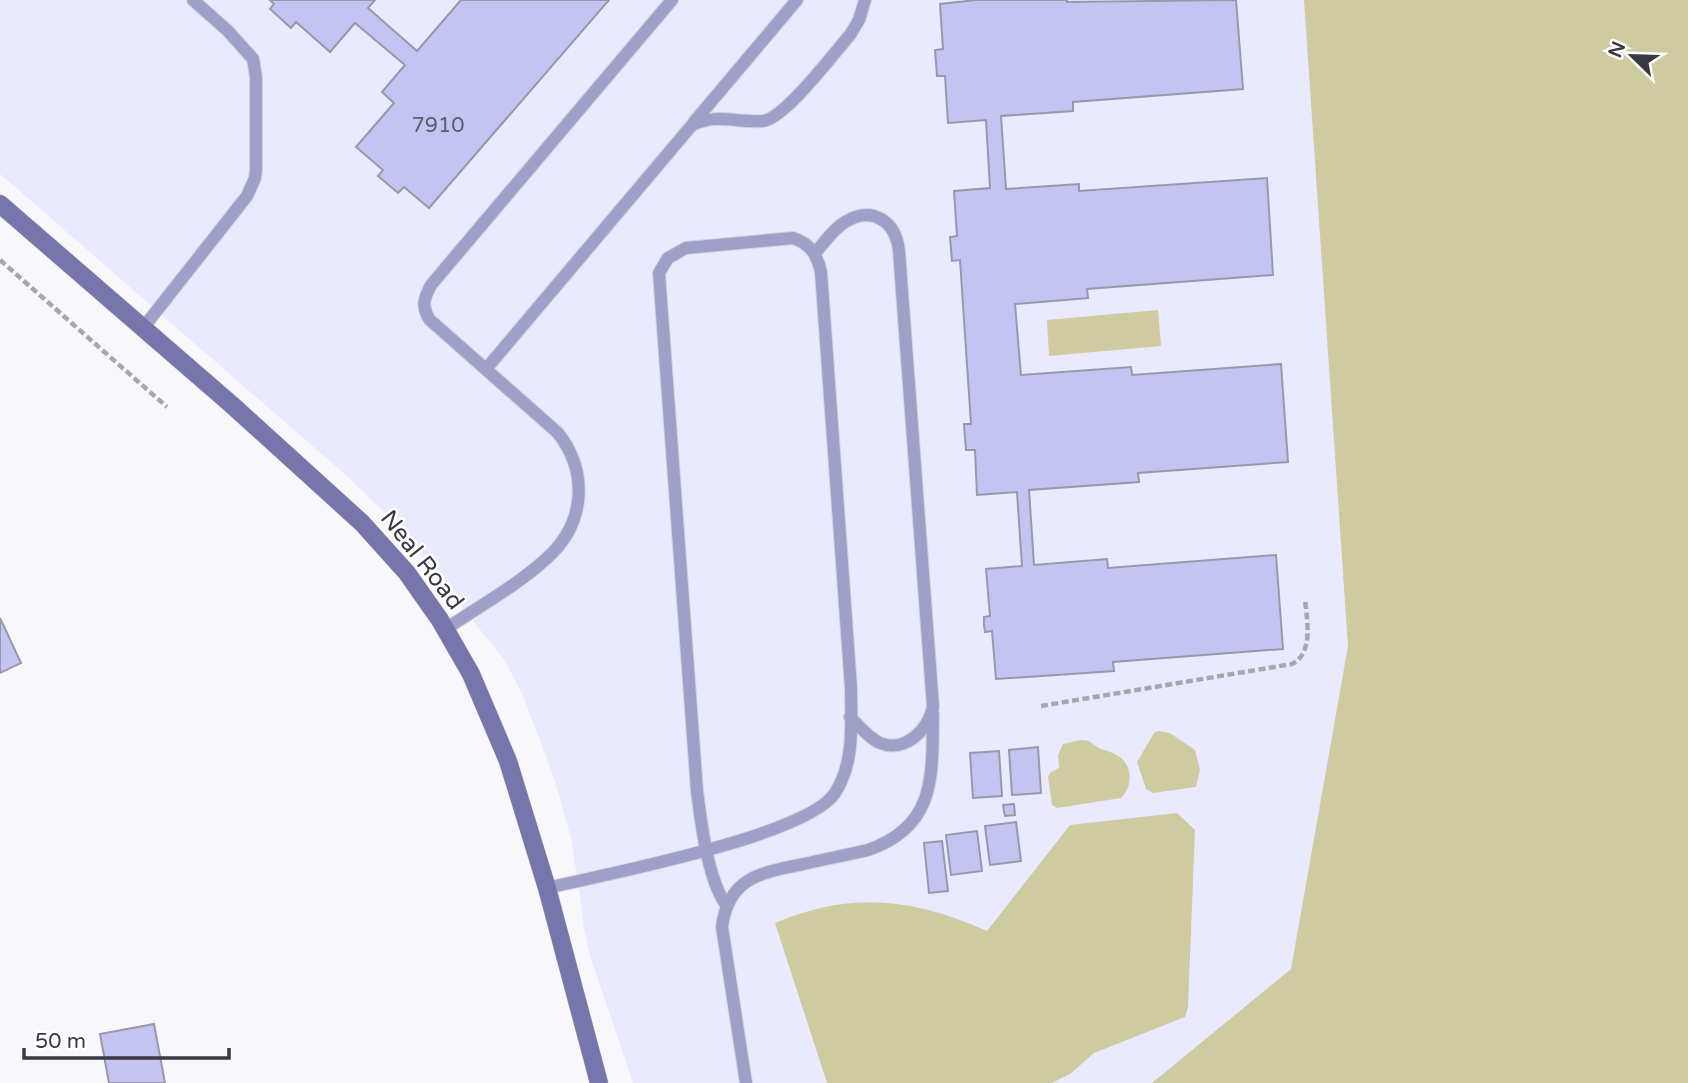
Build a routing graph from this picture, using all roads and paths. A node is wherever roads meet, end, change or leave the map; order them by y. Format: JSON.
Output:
{"nodes":[{"id":1,"x":193,"y":0,"type":"edge"},
{"id":2,"x":672,"y":0,"type":"edge"},
{"id":3,"x":797,"y":0,"type":"edge"},
{"id":4,"x":865,"y":0,"type":"edge"},
{"id":5,"x":682,"y":135,"type":"junction"},
{"id":6,"x":0,"y":204,"type":"edge"},
{"id":7,"x":815,"y":253,"type":"junction"},
{"id":8,"x":0,"y":260,"type":"edge"},
{"id":9,"x":143,"y":328,"type":"junction"},
{"id":10,"x":485,"y":369,"type":"junction"},
{"id":11,"x":167,"y":407,"type":"dead end"},
{"id":12,"x":1305,"y":600,"type":"dead end"},
{"id":13,"x":446,"y":629,"type":"junction"},
{"id":14,"x":1041,"y":706,"type":"dead end"},
{"id":15,"x":933,"y":707,"type":"junction"},
{"id":16,"x":850,"y":718,"type":"junction"},
{"id":17,"x":707,"y":850,"type":"junction"},
{"id":18,"x":547,"y":888,"type":"junction"},
{"id":19,"x":727,"y":906,"type":"junction"},
{"id":20,"x":599,"y":1083,"type":"edge"},
{"id":21,"x":746,"y":1083,"type":"edge"}],
"edges":[{"from":1,"to":9,"type":"lane"},
{"from":2,"to":10,"type":"lane"},
{"from":3,"to":5,"type":"lane"},
{"from":4,"to":5,"type":"lane"},
{"from":5,"to":10,"type":"lane"},
{"from":6,"to":9,"type":"street","name":"Neal Road"},
{"from":7,"to":15,"type":"lane"},
{"from":7,"to":16,"type":"lane"},
{"from":7,"to":17,"type":"lane"},
{"from":8,"to":11,"type":"path"},
{"from":9,"to":13,"type":"street","name":"Neal Road"},
{"from":10,"to":13,"type":"lane"},
{"from":12,"to":14,"type":"path"},
{"from":13,"to":18,"type":"street","name":"Neal Road"},
{"from":15,"to":16,"type":"lane"},
{"from":15,"to":19,"type":"lane"},
{"from":16,"to":17,"type":"lane"},
{"from":17,"to":18,"type":"lane"},
{"from":17,"to":19,"type":"lane"},
{"from":18,"to":20,"type":"street","name":"Neal Road"},
{"from":19,"to":21,"type":"lane"}]}
